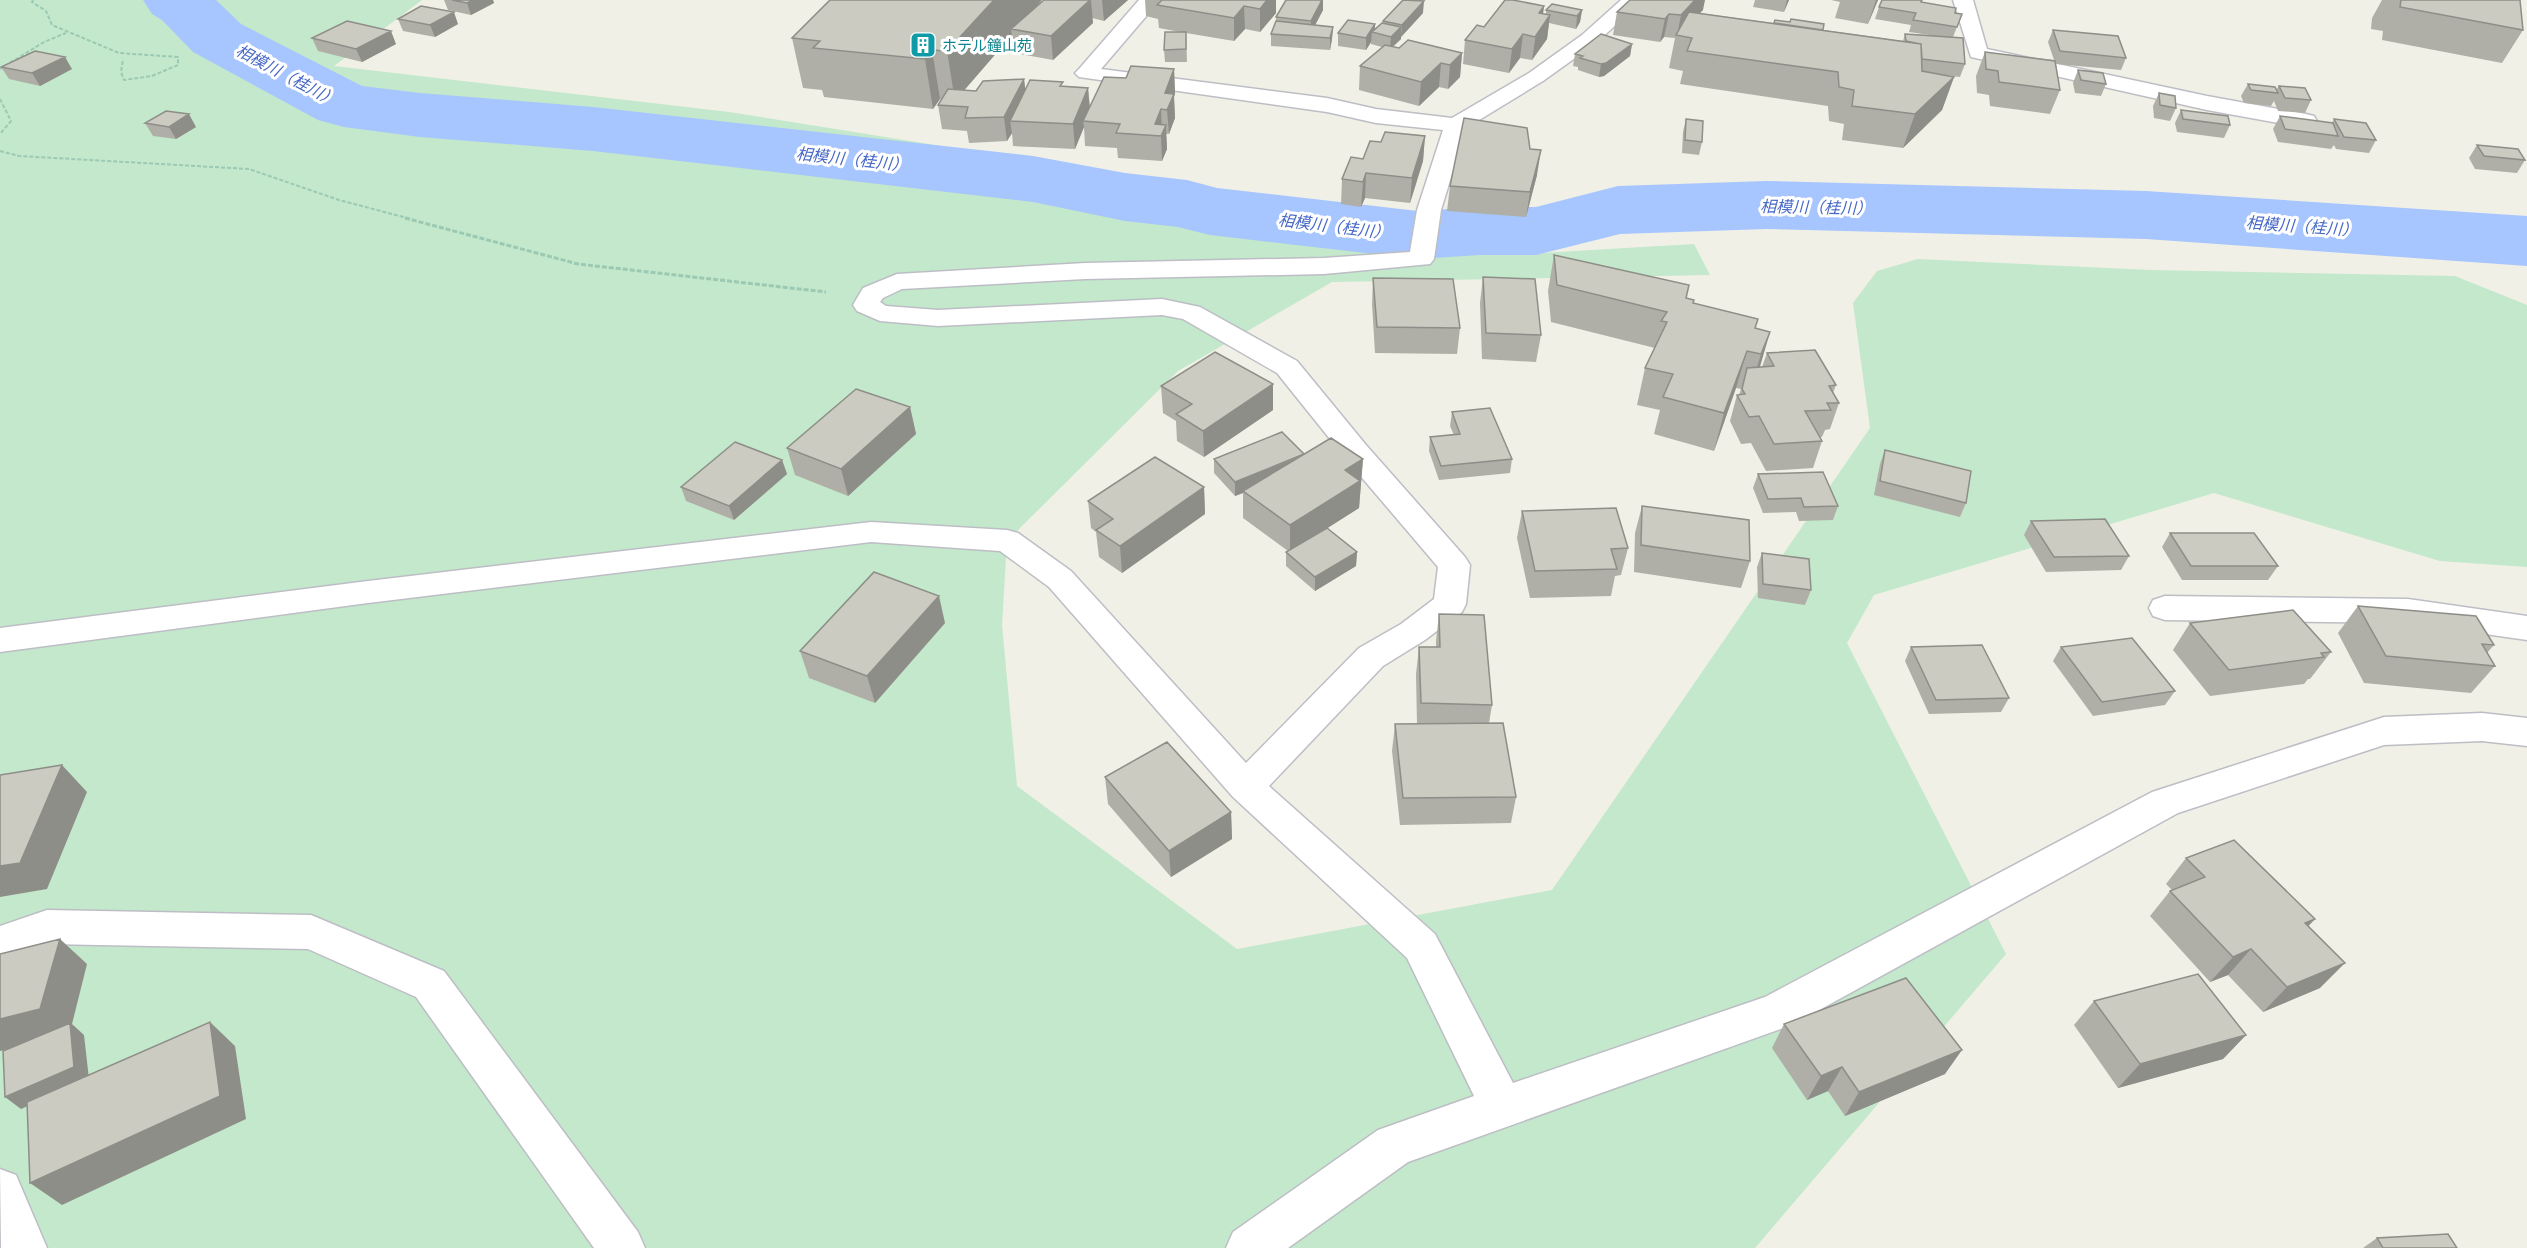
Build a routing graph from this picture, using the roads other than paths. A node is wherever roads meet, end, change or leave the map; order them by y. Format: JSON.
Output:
{"nodes":[{"id":1,"x":1150,"y":0,"type":"edge"},
{"id":2,"x":1633,"y":0,"type":"edge"},
{"id":3,"x":1963,"y":0,"type":"edge"},
{"id":4,"x":2306,"y":121,"type":"edge"},
{"id":5,"x":1456,"y":125,"type":"junction"},
{"id":6,"x":2165,"y":608,"type":"dead end"},
{"id":7,"x":2527,"y":628,"type":"edge"},
{"id":8,"x":0,"y":640,"type":"edge"},
{"id":9,"x":2527,"y":732,"type":"edge"},
{"id":10,"x":1246,"y":786,"type":"junction"},
{"id":11,"x":47,"y":927,"type":"junction"},
{"id":12,"x":0,"y":931,"type":"edge"},
{"id":13,"x":0,"y":943,"type":"edge"},
{"id":14,"x":1502,"y":1107,"type":"junction"},
{"id":15,"x":0,"y":1191,"type":"edge"},
{"id":16,"x":24,"y":1248,"type":"edge"},
{"id":17,"x":622,"y":1248,"type":"edge"},
{"id":18,"x":1249,"y":1248,"type":"edge"}],
"edges":[{"from":1,"to":5,"type":"street"},
{"from":2,"to":5,"type":"street"},
{"from":3,"to":4,"type":"street"},
{"from":5,"to":10,"type":"street"},
{"from":6,"to":7,"type":"street"},
{"from":8,"to":10,"type":"street"},
{"from":9,"to":14,"type":"street"},
{"from":10,"to":14,"type":"street"},
{"from":11,"to":12,"type":"street"},
{"from":11,"to":13,"type":"street"},
{"from":11,"to":17,"type":"street"},
{"from":14,"to":18,"type":"street"},
{"from":15,"to":16,"type":"street"}]}
